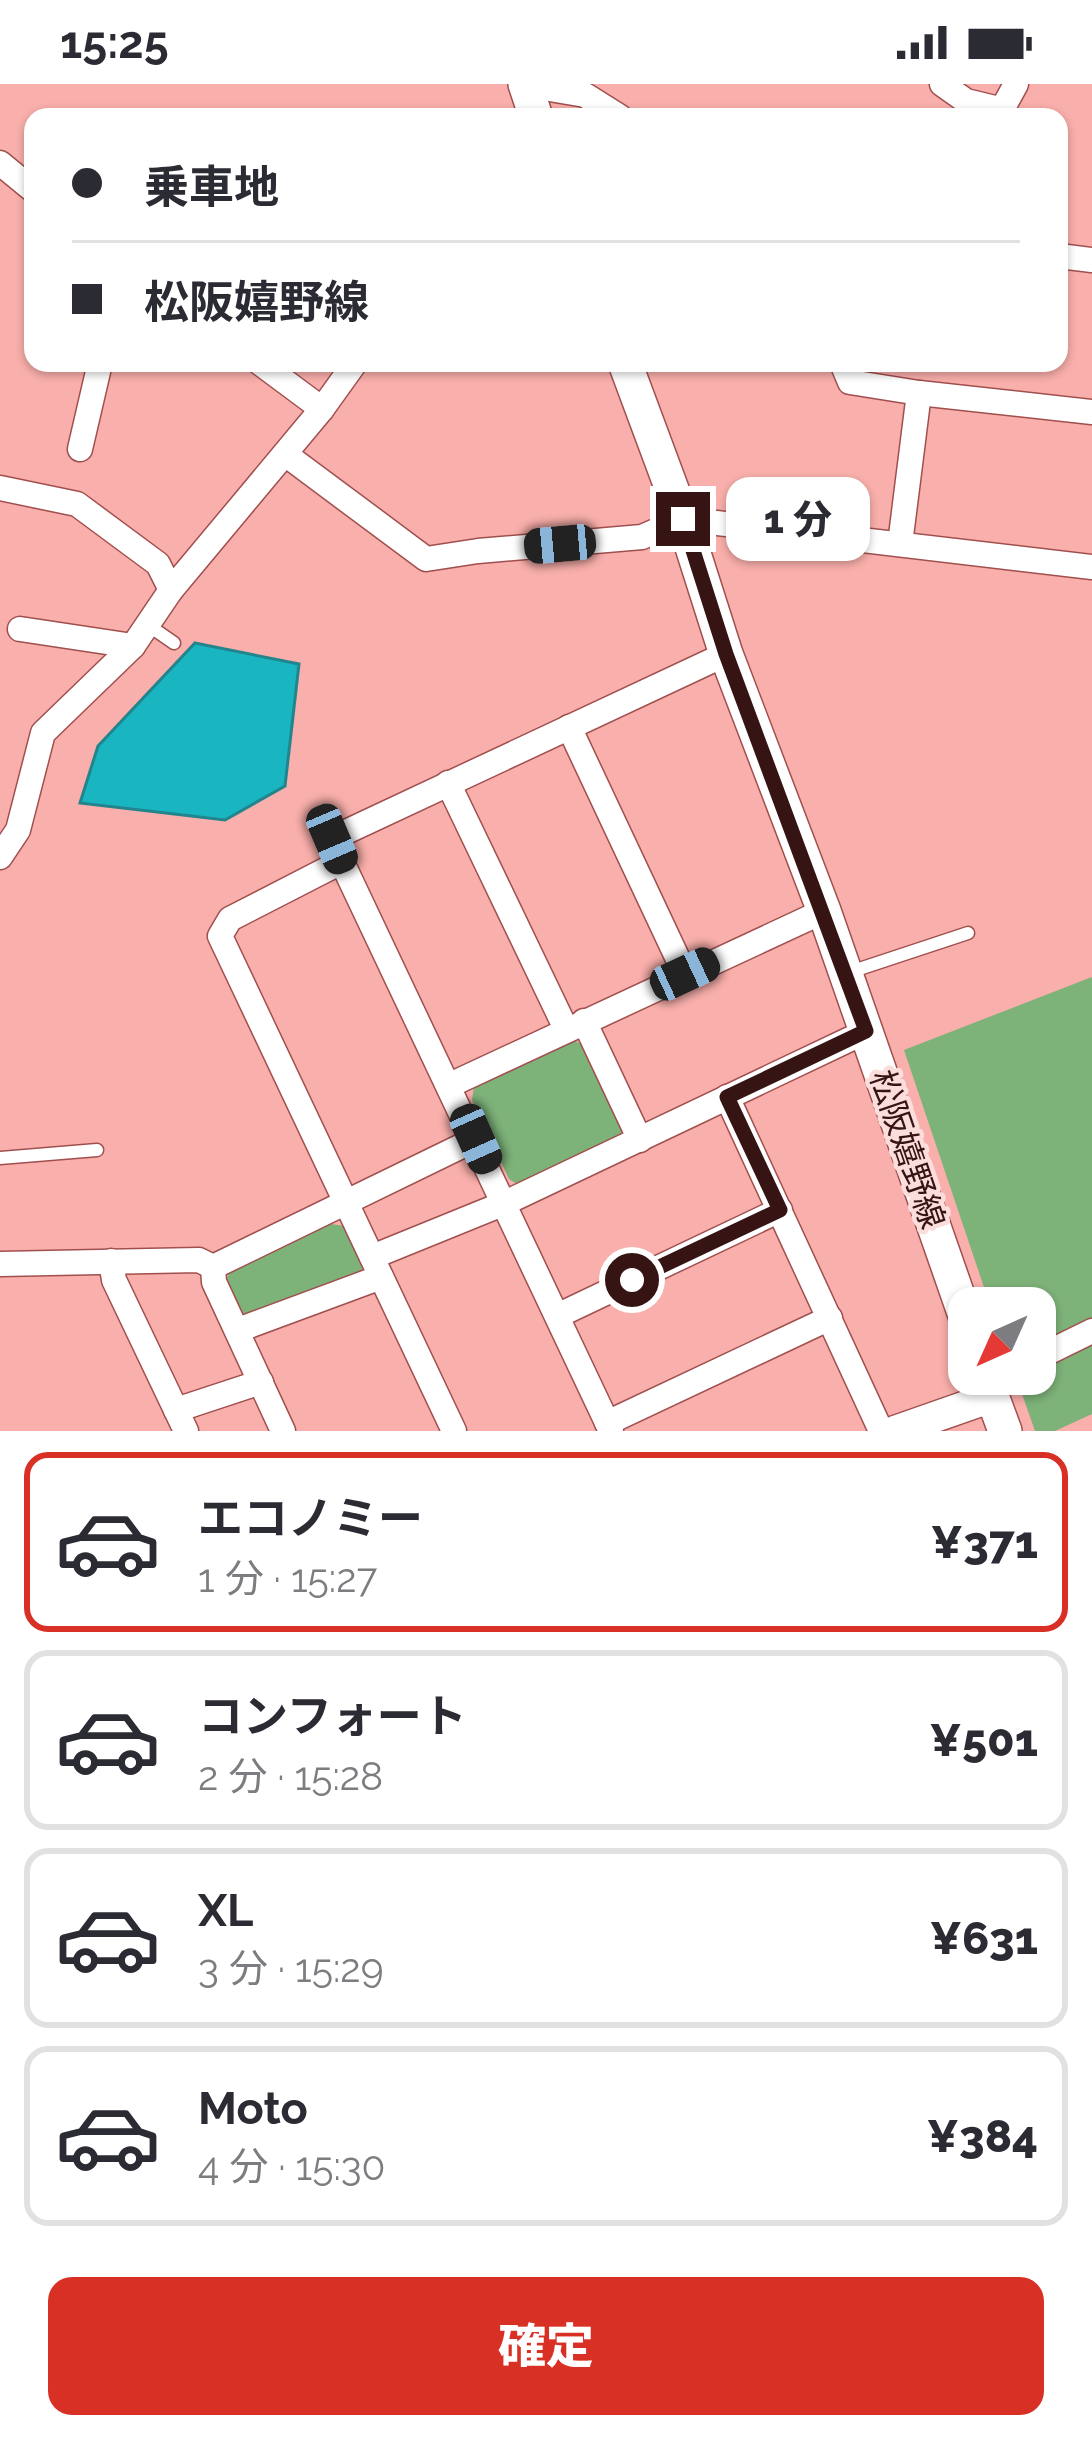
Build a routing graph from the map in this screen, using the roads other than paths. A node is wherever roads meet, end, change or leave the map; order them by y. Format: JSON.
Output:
{"nodes":[{"id":1,"x":942,"y":84,"type":"edge"},
{"id":2,"x":526,"y":85,"type":"edge"},
{"id":3,"x":606,"y":108,"type":"edge"},
{"id":4,"x":985,"y":108,"type":"edge"},
{"id":5,"x":0,"y":163,"type":"edge"},
{"id":6,"x":24,"y":183,"type":"edge"},
{"id":7,"x":98,"y":372,"type":"edge"},
{"id":8,"x":272,"y":372,"type":"edge"},
{"id":9,"x":349,"y":372,"type":"edge"},
{"id":10,"x":629,"y":372,"type":"edge"},
{"id":11,"x":846,"y":372,"type":"edge"},
{"id":12,"x":919,"y":393,"type":"junction"},
{"id":13,"x":322,"y":409,"type":"junction"},
{"id":14,"x":1092,"y":412,"type":"edge"},
{"id":15,"x":80,"y":449,"type":"dead end"},
{"id":16,"x":285,"y":454,"type":"junction"},
{"id":17,"x":0,"y":488,"type":"edge"},
{"id":18,"x":683,"y":519,"type":"junction"},
{"id":19,"x":900,"y":544,"type":"junction"},
{"id":20,"x":1092,"y":567,"type":"edge"},
{"id":21,"x":171,"y":590,"type":"junction"},
{"id":22,"x":20,"y":629,"type":"dead end"},
{"id":23,"x":140,"y":636,"type":"junction"},
{"id":24,"x":174,"y":643,"type":"dead end"},
{"id":25,"x":726,"y":654,"type":"junction"},
{"id":26,"x":569,"y":727,"type":"junction"},
{"id":27,"x":448,"y":783,"type":"junction"},
{"id":28,"x":9,"y":832,"type":"edge"},
{"id":29,"x":0,"y":857,"type":"edge"},
{"id":30,"x":341,"y":862,"type":"junction"},
{"id":31,"x":824,"y":910,"type":"junction"},
{"id":32,"x":968,"y":933,"type":"dead end"},
{"id":33,"x":846,"y":973,"type":"junction"},
{"id":34,"x":685,"y":974,"type":"junction"},
{"id":35,"x":575,"y":1025,"type":"junction"},
{"id":36,"x":866,"y":1031,"type":"junction"},
{"id":37,"x":451,"y":1085,"type":"junction"},
{"id":38,"x":727,"y":1097,"type":"junction"},
{"id":39,"x":476,"y":1139,"type":"junction"},
{"id":40,"x":640,"y":1140,"type":"junction"},
{"id":41,"x":98,"y":1150,"type":"dead end"},
{"id":42,"x":0,"y":1157,"type":"edge"},
{"id":43,"x":346,"y":1201,"type":"junction"},
{"id":44,"x":505,"y":1203,"type":"junction"},
{"id":45,"x":780,"y":1210,"type":"junction"},
{"id":46,"x":111,"y":1261,"type":"junction"},
{"id":47,"x":0,"y":1264,"type":"edge"},
{"id":48,"x":213,"y":1267,"type":"junction"},
{"id":49,"x":376,"y":1267,"type":"junction"},
{"id":50,"x":955,"y":1287,"type":"edge"},
{"id":51,"x":557,"y":1316,"type":"junction"},
{"id":52,"x":830,"y":1318,"type":"junction"},
{"id":53,"x":238,"y":1330,"type":"junction"},
{"id":54,"x":1092,"y":1330,"type":"edge"},
{"id":55,"x":1056,"y":1348,"type":"edge"},
{"id":56,"x":261,"y":1382,"type":"junction"},
{"id":57,"x":966,"y":1395,"type":"edge"},
{"id":58,"x":995,"y":1395,"type":"edge"},
{"id":59,"x":181,"y":1421,"type":"edge"},
{"id":60,"x":609,"y":1427,"type":"edge"},
{"id":61,"x":283,"y":1431,"type":"edge"},
{"id":62,"x":454,"y":1431,"type":"edge"},
{"id":63,"x":881,"y":1431,"type":"edge"},
{"id":64,"x":895,"y":1431,"type":"edge"},
{"id":65,"x":1005,"y":1431,"type":"edge"}],
"edges":[{"from":1,"to":4,"type":"street"},
{"from":2,"to":3,"type":"street"},
{"from":5,"to":6,"type":"street"},
{"from":7,"to":15,"type":"street"},
{"from":8,"to":13,"type":"street"},
{"from":9,"to":13,"type":"street"},
{"from":10,"to":18,"type":"main road","name":"松阪嬉野線"},
{"from":11,"to":12,"type":"street"},
{"from":12,"to":14,"type":"street"},
{"from":12,"to":19,"type":"street"},
{"from":13,"to":16,"type":"street"},
{"from":16,"to":18,"type":"street"},
{"from":16,"to":21,"type":"street"},
{"from":17,"to":21,"type":"street"},
{"from":18,"to":19,"type":"street"},
{"from":18,"to":25,"type":"main road","name":"松阪嬉野線"},
{"from":19,"to":20,"type":"street"},
{"from":21,"to":23,"type":"street"},
{"from":22,"to":23,"type":"street"},
{"from":23,"to":24,"type":"lane"},
{"from":23,"to":28,"type":"street"},
{"from":25,"to":26,"type":"street"},
{"from":25,"to":31,"type":"main road","name":"松阪嬉野線"},
{"from":26,"to":27,"type":"street"},
{"from":26,"to":34,"type":"street"},
{"from":27,"to":30,"type":"street"},
{"from":27,"to":35,"type":"street"},
{"from":28,"to":29,"type":"street"},
{"from":30,"to":37,"type":"street"},
{"from":30,"to":43,"type":"street"},
{"from":31,"to":33,"type":"main road","name":"松阪嬉野線"},
{"from":31,"to":34,"type":"street"},
{"from":32,"to":33,"type":"lane"},
{"from":33,"to":36,"type":"main road","name":"松阪嬉野線"},
{"from":34,"to":35,"type":"street"},
{"from":35,"to":37,"type":"street"},
{"from":35,"to":40,"type":"street"},
{"from":36,"to":38,"type":"street"},
{"from":36,"to":50,"type":"main road","name":"松阪嬉野線"},
{"from":37,"to":39,"type":"street"},
{"from":38,"to":40,"type":"street"},
{"from":38,"to":45,"type":"street"},
{"from":39,"to":43,"type":"street"},
{"from":39,"to":44,"type":"street"},
{"from":40,"to":44,"type":"street"},
{"from":41,"to":42,"type":"lane"},
{"from":43,"to":48,"type":"street"},
{"from":43,"to":49,"type":"street"},
{"from":44,"to":49,"type":"street"},
{"from":44,"to":51,"type":"street"},
{"from":45,"to":51,"type":"street"},
{"from":45,"to":52,"type":"street"},
{"from":46,"to":47,"type":"street"},
{"from":46,"to":48,"type":"street"},
{"from":46,"to":59,"type":"street"},
{"from":48,"to":53,"type":"street"},
{"from":49,"to":53,"type":"street"},
{"from":49,"to":62,"type":"street"},
{"from":51,"to":60,"type":"street"},
{"from":52,"to":60,"type":"street"},
{"from":52,"to":63,"type":"street"},
{"from":53,"to":56,"type":"street"},
{"from":54,"to":55,"type":"street"},
{"from":56,"to":59,"type":"street"},
{"from":56,"to":61,"type":"street"},
{"from":57,"to":64,"type":"street"},
{"from":58,"to":65,"type":"main road"}]}
